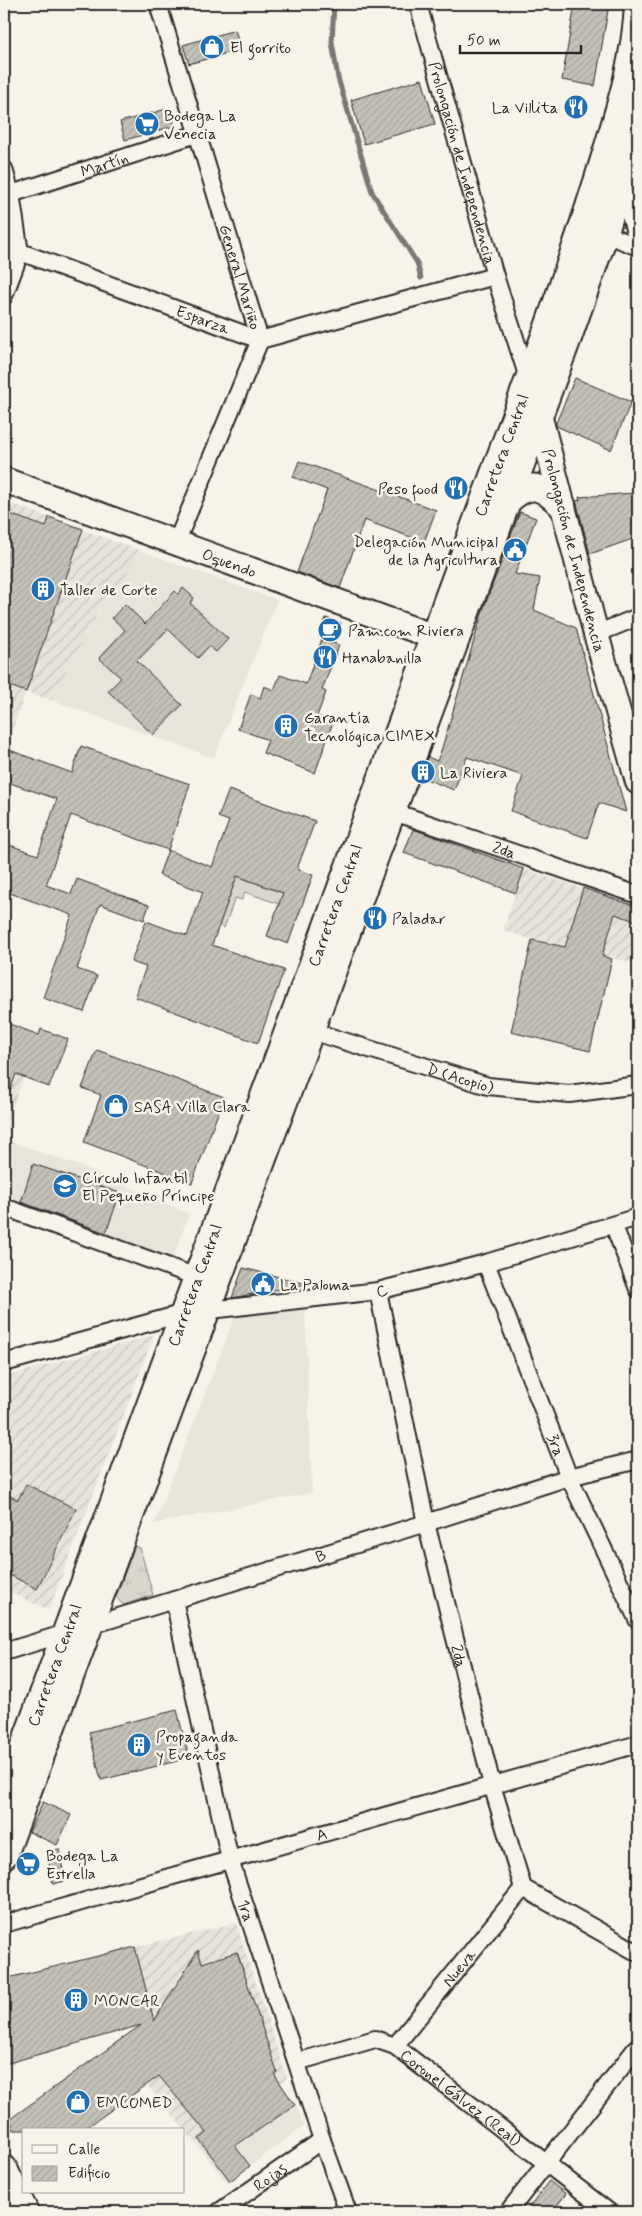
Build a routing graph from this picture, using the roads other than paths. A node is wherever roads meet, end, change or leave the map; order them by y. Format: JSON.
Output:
{"nodes":[{"id":1,"x":158,"y":4,"type":"edge"},
{"id":2,"x":418,"y":4,"type":"edge"},
{"id":3,"x":638,"y":4,"type":"edge"},
{"id":4,"x":635,"y":55,"type":"edge"},
{"id":5,"x":638,"y":115,"type":"edge"},
{"id":6,"x":197,"y":134,"type":"junction"},
{"id":7,"x":4,"y":169,"type":"edge"},
{"id":8,"x":620,"y":182,"type":"junction"},
{"id":9,"x":11,"y":194,"type":"junction"},
{"id":10,"x":594,"y":230,"type":"junction"},
{"id":11,"x":638,"y":245,"type":"edge"},
{"id":12,"x":4,"y":246,"type":"edge"},
{"id":13,"x":20,"y":253,"type":"junction"},
{"id":14,"x":495,"y":276,"type":"junction"},
{"id":15,"x":4,"y":296,"type":"edge"},
{"id":16,"x":510,"y":321,"type":"junction"},
{"id":17,"x":557,"y":334,"type":"junction"},
{"id":18,"x":260,"y":340,"type":"junction"},
{"id":19,"x":529,"y":380,"type":"junction"},
{"id":20,"x":540,"y":414,"type":"junction"},
{"id":21,"x":4,"y":480,"type":"edge"},
{"id":22,"x":496,"y":499,"type":"junction"},
{"id":23,"x":562,"y":505,"type":"junction"},
{"id":24,"x":176,"y":543,"type":"junction"},
{"id":25,"x":638,"y":617,"type":"edge"},
{"id":26,"x":596,"y":634,"type":"junction"},
{"id":27,"x":444,"y":641,"type":"junction"},
{"id":28,"x":638,"y":782,"type":"edge"},
{"id":29,"x":382,"y":808,"type":"junction"},
{"id":30,"x":638,"y":895,"type":"edge"},
{"id":31,"x":300,"y":1027,"type":"junction"},
{"id":32,"x":638,"y":1085,"type":"edge"},
{"id":33,"x":4,"y":1207,"type":"edge"},
{"id":34,"x":638,"y":1217,"type":"edge"},
{"id":35,"x":614,"y":1226,"type":"junction"},
{"id":36,"x":486,"y":1263,"type":"junction"},
{"id":37,"x":206,"y":1281,"type":"junction"},
{"id":38,"x":638,"y":1289,"type":"edge"},
{"id":39,"x":378,"y":1291,"type":"junction"},
{"id":40,"x":195,"y":1312,"type":"junction"},
{"id":41,"x":4,"y":1363,"type":"edge"},
{"id":42,"x":638,"y":1460,"type":"edge"},
{"id":43,"x":570,"y":1477,"type":"junction"},
{"id":44,"x":426,"y":1524,"type":"junction"},
{"id":45,"x":174,"y":1600,"type":"junction"},
{"id":46,"x":638,"y":1621,"type":"edge"},
{"id":47,"x":89,"y":1627,"type":"junction"},
{"id":48,"x":65,"y":1635,"type":"junction"},
{"id":49,"x":4,"y":1652,"type":"edge"},
{"id":50,"x":638,"y":1744,"type":"edge"},
{"id":51,"x":492,"y":1785,"type":"junction"},
{"id":52,"x":4,"y":1800,"type":"edge"},
{"id":53,"x":4,"y":1855,"type":"edge"},
{"id":54,"x":230,"y":1860,"type":"junction"},
{"id":55,"x":523,"y":1888,"type":"junction"},
{"id":56,"x":4,"y":1924,"type":"edge"},
{"id":57,"x":638,"y":1954,"type":"edge"},
{"id":58,"x":395,"y":2046,"type":"junction"},
{"id":59,"x":638,"y":2046,"type":"edge"},
{"id":60,"x":297,"y":2062,"type":"junction"},
{"id":61,"x":322,"y":2140,"type":"junction"},
{"id":62,"x":546,"y":2163,"type":"junction"},
{"id":63,"x":4,"y":2168,"type":"edge"},
{"id":64,"x":25,"y":2212,"type":"edge"},
{"id":65,"x":219,"y":2212,"type":"edge"},
{"id":66,"x":348,"y":2212,"type":"edge"},
{"id":67,"x":508,"y":2212,"type":"edge"},
{"id":68,"x":609,"y":2212,"type":"edge"}],
"edges":[{"from":1,"to":6,"type":"street","name":"General Mariño"},
{"from":2,"to":14,"type":"street","name":"Prolongación de Independencia"},
{"from":3,"to":4,"type":"main road","name":"Carretera Central"},
{"from":4,"to":10,"type":"main road","name":"Carretera Central"},
{"from":5,"to":8,"type":"main road","name":"Carretera Central"},
{"from":6,"to":9,"type":"street","name":"Martín"},
{"from":6,"to":18,"type":"street","name":"General Mariño"},
{"from":7,"to":9,"type":"street"},
{"from":8,"to":10,"type":"main road","name":"Carretera Central"},
{"from":8,"to":11,"type":"street"},
{"from":9,"to":13,"type":"street"},
{"from":10,"to":11,"type":"street"},
{"from":10,"to":17,"type":"main road","name":"Carretera Central"},
{"from":12,"to":13,"type":"street","name":"Esparza"},
{"from":13,"to":15,"type":"street"},
{"from":13,"to":18,"type":"street","name":"Esparza"},
{"from":14,"to":16,"type":"street","name":"Prolongación de Independencia"},
{"from":14,"to":18,"type":"street"},
{"from":16,"to":17,"type":"street"},
{"from":16,"to":19,"type":"street","name":"Prolongación de Independencia"},
{"from":17,"to":19,"type":"main road","name":"Carretera Central"},
{"from":17,"to":20,"type":"main road","name":"Carretera Central"},
{"from":18,"to":24,"type":"street","name":"General Mariño"},
{"from":19,"to":20,"type":"street","name":"Prolongación de Independencia"},
{"from":19,"to":22,"type":"main road","name":"Carretera Central"},
{"from":20,"to":22,"type":"main road","name":"Carretera Central"},
{"from":20,"to":23,"type":"street","name":"Prolongación de Independencia"},
{"from":21,"to":24,"type":"street","name":"Oquendo"},
{"from":22,"to":23,"type":"main road"},
{"from":22,"to":27,"type":"main road","name":"Carretera Central"},
{"from":23,"to":26,"type":"street","name":"Prolongación de Independencia"},
{"from":24,"to":27,"type":"street","name":"Oquendo"},
{"from":25,"to":26,"type":"street"},
{"from":26,"to":28,"type":"street","name":"Prolongación de Independencia"},
{"from":27,"to":29,"type":"main road","name":"Carretera Central"},
{"from":29,"to":30,"type":"street","name":"2da"},
{"from":29,"to":31,"type":"main road","name":"Carretera Central"},
{"from":31,"to":32,"type":"street","name":"D (Acopio)"},
{"from":31,"to":37,"type":"main road","name":"Carretera Central"},
{"from":33,"to":37,"type":"street"},
{"from":34,"to":35,"type":"street","name":"C"},
{"from":35,"to":36,"type":"street","name":"C"},
{"from":35,"to":38,"type":"street"},
{"from":36,"to":39,"type":"street","name":"C"},
{"from":36,"to":43,"type":"street","name":"3ra"},
{"from":37,"to":40,"type":"main road","name":"Carretera Central"},
{"from":39,"to":40,"type":"street","name":"C"},
{"from":39,"to":44,"type":"street","name":"2da"},
{"from":40,"to":41,"type":"street","name":"C"},
{"from":40,"to":47,"type":"main road","name":"Carretera Central"},
{"from":40,"to":48,"type":"main road","name":"Carretera Central"},
{"from":42,"to":43,"type":"street","name":"B"},
{"from":43,"to":44,"type":"street","name":"B"},
{"from":43,"to":46,"type":"street","name":"3ra"},
{"from":44,"to":45,"type":"street","name":"B"},
{"from":44,"to":51,"type":"street","name":"2da"},
{"from":45,"to":47,"type":"street","name":"B"},
{"from":45,"to":54,"type":"street","name":"1ra"},
{"from":47,"to":48,"type":"street","name":"B"},
{"from":47,"to":53,"type":"main road","name":"Carretera Central"},
{"from":48,"to":49,"type":"street","name":"B"},
{"from":48,"to":52,"type":"main road","name":"Carretera Central"},
{"from":50,"to":51,"type":"street","name":"A"},
{"from":51,"to":54,"type":"street","name":"A"},
{"from":51,"to":55,"type":"street","name":"2da"},
{"from":54,"to":56,"type":"street","name":"A"},
{"from":54,"to":60,"type":"street","name":"1ra"},
{"from":55,"to":57,"type":"street"},
{"from":55,"to":58,"type":"street","name":"Nueva"},
{"from":58,"to":60,"type":"street","name":"Coronel Gálvez (Real)"},
{"from":58,"to":62,"type":"street","name":"Coronel Gálvez (Real)"},
{"from":59,"to":62,"type":"street"},
{"from":60,"to":61,"type":"street","name":"1ra"},
{"from":61,"to":65,"type":"street","name":"Rojas"},
{"from":61,"to":66,"type":"street","name":"1ra"},
{"from":62,"to":67,"type":"street"},
{"from":62,"to":68,"type":"street","name":"Coronel Gálvez (Real)"},
{"from":63,"to":64,"type":"main road"}]}
